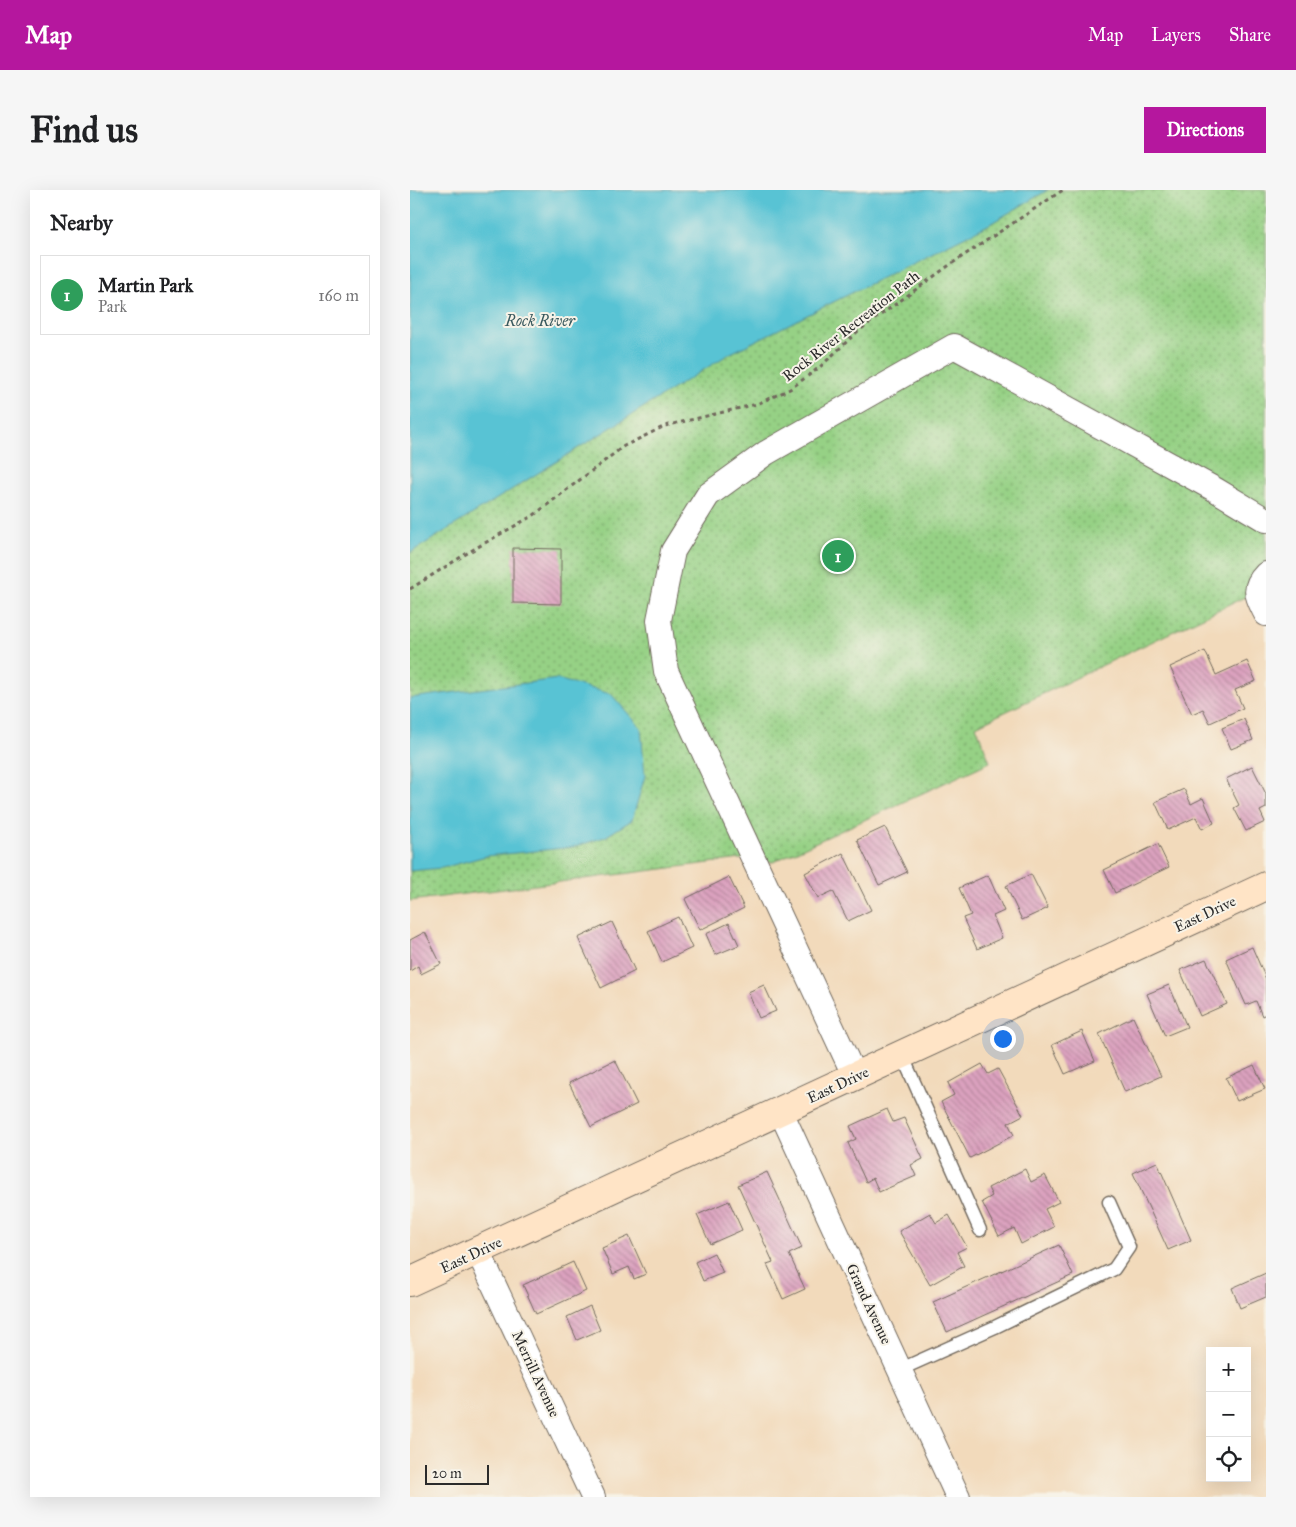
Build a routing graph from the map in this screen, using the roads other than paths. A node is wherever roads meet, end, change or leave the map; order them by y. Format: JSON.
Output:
{"nodes":[{"id":1,"x":1266,"y":520,"type":"edge"},
{"id":2,"x":1266,"y":574,"type":"edge"},
{"id":3,"x":1266,"y":614,"type":"edge"},
{"id":4,"x":1266,"y":886,"type":"edge"},
{"id":5,"x":902,"y":1055,"type":"junction"},
{"id":6,"x":855,"y":1077,"type":"junction"},
{"id":7,"x":781,"y":1112,"type":"junction"},
{"id":8,"x":1109,"y":1202,"type":"dead end"},
{"id":9,"x":980,"y":1230,"type":"dead end"},
{"id":10,"x":478,"y":1251,"type":"junction"},
{"id":11,"x":410,"y":1282,"type":"edge"},
{"id":12,"x":899,"y":1370,"type":"junction"},
{"id":13,"x":593,"y":1497,"type":"edge"},
{"id":14,"x":958,"y":1497,"type":"edge"}],
"edges":[{"from":1,"to":6,"type":"street"},
{"from":2,"to":3,"type":"street"},
{"from":4,"to":5,"type":"street","name":"East Drive"},
{"from":5,"to":6,"type":"street","name":"East Drive"},
{"from":5,"to":9,"type":"lane"},
{"from":6,"to":7,"type":"street","name":"East Drive"},
{"from":7,"to":10,"type":"street","name":"East Drive"},
{"from":7,"to":12,"type":"street","name":"Grand Avenue"},
{"from":8,"to":12,"type":"lane"},
{"from":10,"to":11,"type":"street","name":"East Drive"},
{"from":10,"to":13,"type":"street","name":"Merrill Avenue"},
{"from":12,"to":14,"type":"street","name":"Grand Avenue"}]}
